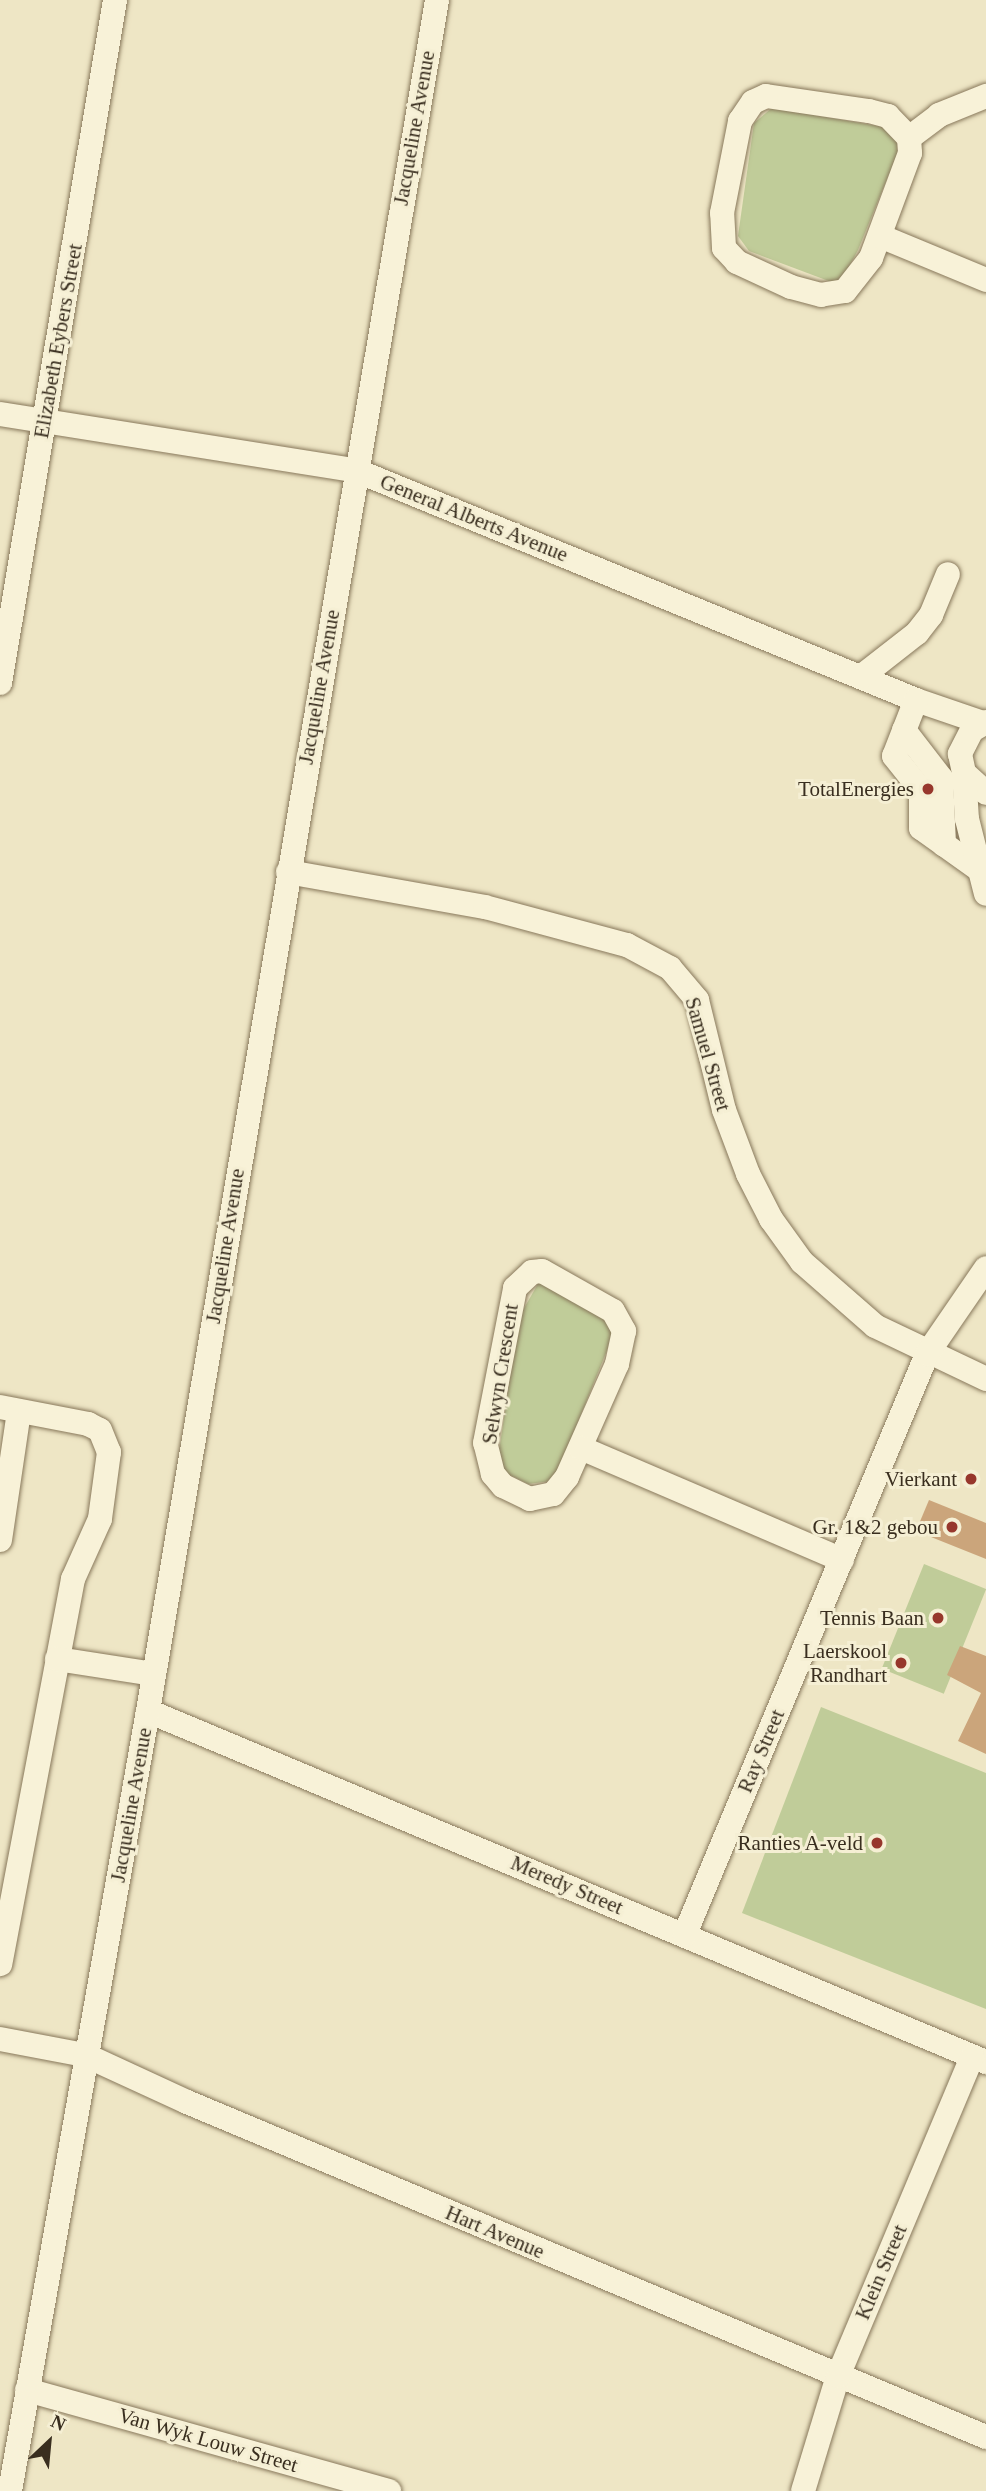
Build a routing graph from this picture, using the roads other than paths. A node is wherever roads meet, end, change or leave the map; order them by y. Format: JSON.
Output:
{"nodes":[{"id":1,"x":115,"y":0,"type":"edge"},
{"id":2,"x":437,"y":0,"type":"edge"},
{"id":3,"x":986,"y":96,"type":"edge"},
{"id":4,"x":909,"y":138,"type":"junction"},
{"id":5,"x":880,"y":236,"type":"junction"},
{"id":6,"x":986,"y":280,"type":"edge"},
{"id":7,"x":0,"y":414,"type":"edge"},
{"id":8,"x":44,"y":421,"type":"junction"},
{"id":9,"x":355,"y":470,"type":"junction"},
{"id":10,"x":948,"y":575,"type":"dead end"},
{"id":11,"x":862,"y":676,"type":"junction"},
{"id":12,"x":0,"y":682,"type":"edge"},
{"id":13,"x":920,"y":702,"type":"junction"},
{"id":14,"x":984,"y":722,"type":"edge"},
{"id":15,"x":949,"y":772,"type":"junction"},
{"id":16,"x":986,"y":793,"type":"edge"},
{"id":17,"x":983,"y":855,"type":"edge"},
{"id":18,"x":288,"y":872,"type":"junction"},
{"id":19,"x":986,"y":1268,"type":"edge"},
{"id":20,"x":927,"y":1354,"type":"junction"},
{"id":21,"x":986,"y":1379,"type":"edge"},
{"id":22,"x":10,"y":1409,"type":"edge"},
{"id":23,"x":582,"y":1448,"type":"junction"},
{"id":24,"x":0,"y":1540,"type":"edge"},
{"id":25,"x":842,"y":1560,"type":"junction"},
{"id":26,"x":57,"y":1659,"type":"junction"},
{"id":27,"x":154,"y":1674,"type":"junction"},
{"id":28,"x":148,"y":1711,"type":"junction"},
{"id":29,"x":685,"y":1934,"type":"junction"},
{"id":30,"x":0,"y":1964,"type":"edge"},
{"id":31,"x":0,"y":2039,"type":"edge"},
{"id":32,"x":85,"y":2055,"type":"junction"},
{"id":33,"x":979,"y":2060,"type":"edge"},
{"id":34,"x":838,"y":2376,"type":"junction"},
{"id":35,"x":27,"y":2390,"type":"junction"},
{"id":36,"x":986,"y":2437,"type":"edge"},
{"id":37,"x":10,"y":2491,"type":"edge"},
{"id":38,"x":389,"y":2491,"type":"edge"},
{"id":39,"x":803,"y":2491,"type":"edge"}],
"edges":[{"from":1,"to":8,"type":"street","name":"Elizabeth Eybers Street"},
{"from":2,"to":9,"type":"street","name":"Jacqueline Avenue"},
{"from":3,"to":4,"type":"street"},
{"from":4,"to":5,"type":"street"},
{"from":4,"to":5,"type":"street"},
{"from":5,"to":6,"type":"street"},
{"from":7,"to":8,"type":"street","name":"General Alberts Avenue"},
{"from":8,"to":9,"type":"street","name":"General Alberts Avenue"},
{"from":8,"to":12,"type":"street","name":"Elizabeth Eybers Street"},
{"from":9,"to":11,"type":"street","name":"General Alberts Avenue"},
{"from":9,"to":18,"type":"street","name":"Jacqueline Avenue"},
{"from":10,"to":11,"type":"street"},
{"from":11,"to":13,"type":"street","name":"General Alberts Avenue"},
{"from":13,"to":14,"type":"street","name":"General Alberts Avenue"},
{"from":13,"to":15,"type":"street"},
{"from":13,"to":15,"type":"street"},
{"from":14,"to":15,"type":"street"},
{"from":15,"to":16,"type":"street"},
{"from":15,"to":17,"type":"street"},
{"from":15,"to":17,"type":"street"},
{"from":18,"to":20,"type":"street","name":"Samuel Street"},
{"from":18,"to":27,"type":"street","name":"Jacqueline Avenue"},
{"from":19,"to":20,"type":"street","name":"Ray Street"},
{"from":20,"to":21,"type":"street","name":"Samuel Street"},
{"from":20,"to":25,"type":"street","name":"Ray Street"},
{"from":22,"to":24,"type":"street"},
{"from":22,"to":26,"type":"street"},
{"from":23,"to":23,"type":"street","name":"Selwyn Crescent"},
{"from":23,"to":25,"type":"street"},
{"from":25,"to":29,"type":"street","name":"Ray Street"},
{"from":26,"to":27,"type":"street"},
{"from":26,"to":30,"type":"street"},
{"from":27,"to":28,"type":"street","name":"Jacqueline Avenue"},
{"from":28,"to":29,"type":"street","name":"Meredy Street"},
{"from":28,"to":32,"type":"street","name":"Jacqueline Avenue"},
{"from":29,"to":33,"type":"street","name":"Meredy Street"},
{"from":31,"to":32,"type":"street","name":"Hart Avenue"},
{"from":32,"to":34,"type":"street","name":"Hart Avenue"},
{"from":32,"to":35,"type":"street","name":"Jacqueline Avenue"},
{"from":33,"to":34,"type":"street","name":"Klein Street"},
{"from":34,"to":36,"type":"street","name":"Hart Avenue"},
{"from":34,"to":39,"type":"street","name":"Klein Street"},
{"from":35,"to":37,"type":"street","name":"Jacqueline Avenue"},
{"from":35,"to":38,"type":"street","name":"Van Wyk Louw Street"}]}
